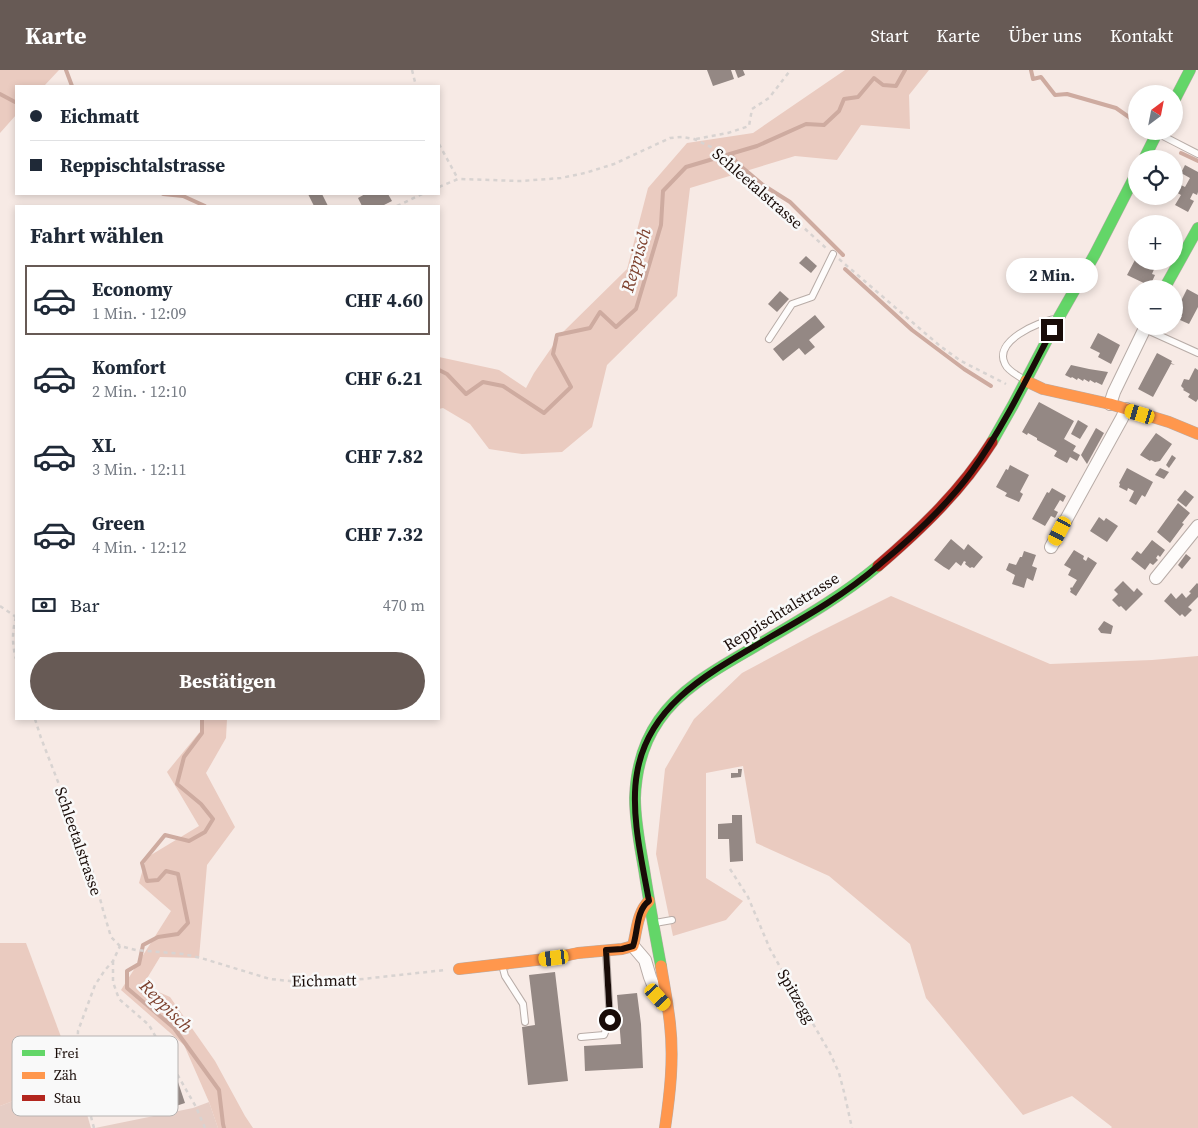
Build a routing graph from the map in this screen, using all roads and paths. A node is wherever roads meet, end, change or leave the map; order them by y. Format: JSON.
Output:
{"nodes":[{"id":1,"x":412,"y":70,"type":"edge"},
{"id":2,"x":790,"y":70,"type":"edge"},
{"id":3,"x":1190,"y":70,"type":"edge"},
{"id":4,"x":416,"y":85,"type":"edge"},
{"id":5,"x":1182,"y":85,"type":"edge"},
{"id":6,"x":694,"y":139,"type":"junction"},
{"id":7,"x":1173,"y":140,"type":"edge"},
{"id":8,"x":440,"y":146,"type":"edge"},
{"id":9,"x":1198,"y":154,"type":"edge"},
{"id":10,"x":458,"y":179,"type":"junction"},
{"id":11,"x":440,"y":186,"type":"edge"},
{"id":12,"x":1128,"y":190,"type":"edge"},
{"id":13,"x":420,"y":195,"type":"edge"},
{"id":14,"x":400,"y":205,"type":"edge"},
{"id":15,"x":1197,"y":232,"type":"edge"},
{"id":16,"x":833,"y":254,"type":"junction"},
{"id":17,"x":1168,"y":280,"type":"edge"},
{"id":18,"x":1058,"y":318,"type":"junction"},
{"id":19,"x":1142,"y":335,"type":"edge"},
{"id":20,"x":1161,"y":335,"type":"edge"},
{"id":21,"x":769,"y":339,"type":"dead end"},
{"id":22,"x":1198,"y":353,"type":"edge"},
{"id":23,"x":1026,"y":381,"type":"junction"},
{"id":24,"x":1006,"y":384,"type":"dead end"},
{"id":25,"x":1110,"y":404,"type":"junction"},
{"id":26,"x":1126,"y":409,"type":"junction"},
{"id":27,"x":1198,"y":434,"type":"edge"},
{"id":28,"x":1198,"y":526,"type":"edge"},
{"id":29,"x":1051,"y":547,"type":"dead end"},
{"id":30,"x":1156,"y":578,"type":"dead end"},
{"id":31,"x":0,"y":606,"type":"edge"},
{"id":32,"x":15,"y":616,"type":"edge"},
{"id":33,"x":15,"y":621,"type":"edge"},
{"id":34,"x":15,"y":656,"type":"edge"},
{"id":35,"x":35,"y":720,"type":"edge"},
{"id":36,"x":730,"y":869,"type":"dead end"},
{"id":37,"x":649,"y":901,"type":"junction"},
{"id":38,"x":672,"y":920,"type":"dead end"},
{"id":39,"x":653,"y":923,"type":"junction"},
{"id":40,"x":120,"y":946,"type":"junction"},
{"id":41,"x":633,"y":946,"type":"junction"},
{"id":42,"x":606,"y":950,"type":"junction"},
{"id":43,"x":114,"y":962,"type":"junction"},
{"id":44,"x":502,"y":964,"type":"junction"},
{"id":45,"x":459,"y":969,"type":"joint"},
{"id":46,"x":668,"y":1009,"type":"junction"},
{"id":47,"x":525,"y":1022,"type":"dead end"},
{"id":48,"x":78,"y":1036,"type":"edge"},
{"id":49,"x":155,"y":1036,"type":"edge"},
{"id":50,"x":581,"y":1036,"type":"dead end"},
{"id":51,"x":178,"y":1075,"type":"edge"},
{"id":52,"x":205,"y":1128,"type":"edge"},
{"id":53,"x":665,"y":1128,"type":"edge"},
{"id":54,"x":852,"y":1128,"type":"edge"}],
"edges":[{"from":1,"to":4,"type":"path"},
{"from":2,"to":6,"type":"path"},
{"from":3,"to":5,"type":"main road"},
{"from":6,"to":10,"type":"path","name":"Schleetalstrasse"},
{"from":6,"to":16,"type":"path","name":"Schleetalstrasse"},
{"from":7,"to":9,"type":"lane"},
{"from":8,"to":10,"type":"path"},
{"from":10,"to":11,"type":"path","name":"Schleetalstrasse"},
{"from":12,"to":18,"type":"main road","name":"Reppischtalstrasse"},
{"from":13,"to":14,"type":"path"},
{"from":15,"to":17,"type":"main road"},
{"from":16,"to":21,"type":"lane"},
{"from":16,"to":24,"type":"path","name":"Schleetalstrasse"},
{"from":18,"to":23,"type":"main road","name":"Reppischtalstrasse"},
{"from":18,"to":23,"type":"lane"},
{"from":19,"to":25,"type":"street"},
{"from":20,"to":22,"type":"lane"},
{"from":23,"to":25,"type":"main road"},
{"from":23,"to":37,"type":"main road","name":"Reppischtalstrasse"},
{"from":25,"to":26,"type":"main road"},
{"from":26,"to":27,"type":"main road"},
{"from":26,"to":29,"type":"street"},
{"from":28,"to":30,"type":"street"},
{"from":31,"to":32,"type":"path"},
{"from":33,"to":34,"type":"path"},
{"from":35,"to":40,"type":"path","name":"Schleetalstrasse"},
{"from":36,"to":54,"type":"path","name":"Spitzegg"},
{"from":37,"to":39,"type":"main road","name":"Reppischtalstrasse"},
{"from":37,"to":41,"type":"main road"},
{"from":38,"to":39,"type":"lane"},
{"from":39,"to":46,"type":"main road","name":"Reppischtalstrasse"},
{"from":40,"to":43,"type":"path"},
{"from":40,"to":45,"type":"path","name":"Eichmatt"},
{"from":41,"to":42,"type":"main road"},
{"from":41,"to":46,"type":"street"},
{"from":42,"to":44,"type":"main road"},
{"from":42,"to":50,"type":"lane"},
{"from":43,"to":48,"type":"path"},
{"from":43,"to":49,"type":"path"},
{"from":44,"to":45,"type":"main road"},
{"from":44,"to":47,"type":"lane"},
{"from":46,"to":53,"type":"main road","name":"Reppischtalstrasse"},
{"from":51,"to":52,"type":"path"}]}
